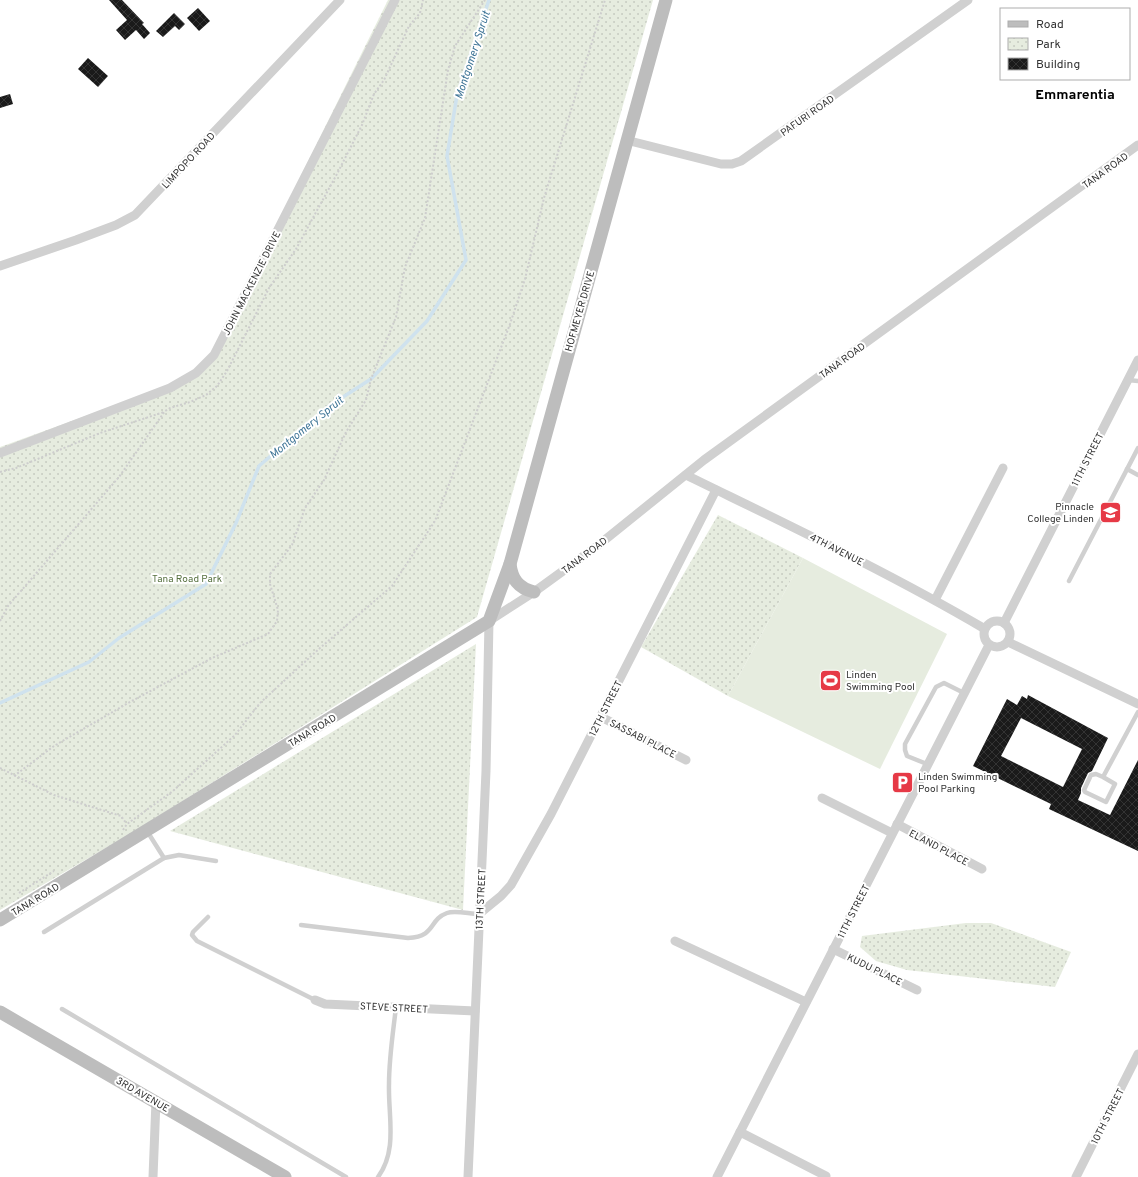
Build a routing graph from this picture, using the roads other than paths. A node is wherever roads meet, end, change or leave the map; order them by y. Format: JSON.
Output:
{"nodes":[{"id":1,"x":340,"y":0,"type":"edge"},
{"id":2,"x":666,"y":0,"type":"edge"},
{"id":3,"x":968,"y":0,"type":"edge"},
{"id":4,"x":392,"y":2,"type":"edge"},
{"id":5,"x":626,"y":140,"type":"junction"},
{"id":6,"x":1138,"y":146,"type":"edge"},
{"id":7,"x":0,"y":266,"type":"edge"},
{"id":8,"x":1138,"y":360,"type":"edge"},
{"id":9,"x":1128,"y":380,"type":"junction"},
{"id":10,"x":1138,"y":382,"type":"edge"},
{"id":11,"x":1138,"y":448,"type":"edge"},
{"id":12,"x":0,"y":453,"type":"edge"},
{"id":13,"x":1003,"y":468,"type":"dead end"},
{"id":14,"x":1127,"y":469,"type":"junction"},
{"id":15,"x":686,"y":475,"type":"junction"},
{"id":16,"x":1138,"y":475,"type":"edge"},
{"id":17,"x":716,"y":490,"type":"junction"},
{"id":18,"x":510,"y":564,"type":"junction"},
{"id":19,"x":1069,"y":581,"type":"dead end"},
{"id":20,"x":534,"y":592,"type":"junction"},
{"id":21,"x":935,"y":600,"type":"junction"},
{"id":22,"x":489,"y":621,"type":"junction"},
{"id":23,"x":1004,"y":623,"type":"junction"},
{"id":24,"x":985,"y":629,"type":"junction"},
{"id":25,"x":1008,"y":642,"type":"junction"},
{"id":26,"x":989,"y":645,"type":"junction"},
{"id":27,"x":964,"y":693,"type":"junction"},
{"id":28,"x":1138,"y":704,"type":"edge"},
{"id":29,"x":1138,"y":712,"type":"edge"},
{"id":30,"x":601,"y":717,"type":"junction"},
{"id":31,"x":686,"y":760,"type":"dead end"},
{"id":32,"x":927,"y":764,"type":"junction"},
{"id":33,"x":1102,"y":777,"type":"junction"},
{"id":34,"x":822,"y":798,"type":"dead end"},
{"id":35,"x":897,"y":824,"type":"junction"},
{"id":36,"x":892,"y":833,"type":"junction"},
{"id":37,"x":141,"y":834,"type":"junction"},
{"id":38,"x":164,"y":858,"type":"junction"},
{"id":39,"x":216,"y":861,"type":"dead end"},
{"id":40,"x":982,"y":870,"type":"dead end"},
{"id":41,"x":479,"y":914,"type":"junction"},
{"id":42,"x":208,"y":917,"type":"dead end"},
{"id":43,"x":0,"y":920,"type":"edge"},
{"id":44,"x":301,"y":925,"type":"dead end"},
{"id":45,"x":44,"y":932,"type":"dead end"},
{"id":46,"x":675,"y":941,"type":"dead end"},
{"id":47,"x":833,"y":949,"type":"junction"},
{"id":48,"x":918,"y":990,"type":"dead end"},
{"id":49,"x":315,"y":1000,"type":"joint"},
{"id":50,"x":806,"y":1002,"type":"junction"},
{"id":51,"x":396,"y":1007,"type":"junction"},
{"id":52,"x":62,"y":1009,"type":"dead end"},
{"id":53,"x":475,"y":1011,"type":"junction"},
{"id":54,"x":0,"y":1012,"type":"edge"},
{"id":55,"x":1138,"y":1054,"type":"edge"},
{"id":56,"x":156,"y":1101,"type":"junction"},
{"id":57,"x":740,"y":1132,"type":"junction"},
{"id":58,"x":826,"y":1176,"type":"edge"},
{"id":59,"x":153,"y":1177,"type":"edge"},
{"id":60,"x":285,"y":1177,"type":"edge"},
{"id":61,"x":346,"y":1177,"type":"edge"},
{"id":62,"x":378,"y":1177,"type":"edge"},
{"id":63,"x":468,"y":1177,"type":"edge"},
{"id":64,"x":717,"y":1177,"type":"edge"},
{"id":65,"x":1076,"y":1177,"type":"edge"}],
"edges":[{"from":1,"to":7,"type":"street","name":"LIMPOPO ROAD"},
{"from":2,"to":5,"type":"main road","name":"HOFMEYER DRIVE"},
{"from":3,"to":5,"type":"street","name":"PAFURI ROAD"},
{"from":4,"to":12,"type":"street","name":"JOHN MACKENZIE DRIVE"},
{"from":5,"to":18,"type":"main road","name":"HOFMEYER DRIVE"},
{"from":6,"to":15,"type":"street","name":"TANA ROAD"},
{"from":8,"to":9,"type":"street","name":"11TH STREET"},
{"from":9,"to":10,"type":"lane"},
{"from":9,"to":23,"type":"street","name":"11TH STREET"},
{"from":11,"to":14,"type":"lane"},
{"from":13,"to":21,"type":"street"},
{"from":14,"to":16,"type":"lane"},
{"from":14,"to":19,"type":"lane"},
{"from":15,"to":17,"type":"street","name":"4TH AVENUE"},
{"from":15,"to":20,"type":"street","name":"TANA ROAD"},
{"from":17,"to":21,"type":"street","name":"4TH AVENUE"},
{"from":17,"to":30,"type":"street","name":"12TH STREET"},
{"from":18,"to":20,"type":"main road"},
{"from":18,"to":22,"type":"main road","name":"HOFMEYER DRIVE"},
{"from":20,"to":22,"type":"street","name":"TANA ROAD"},
{"from":21,"to":24,"type":"street","name":"4TH AVENUE"},
{"from":22,"to":37,"type":"main road","name":"TANA ROAD"},
{"from":22,"to":41,"type":"street","name":"13TH STREET"},
{"from":23,"to":24,"type":"street"},
{"from":23,"to":25,"type":"street"},
{"from":24,"to":26,"type":"street"},
{"from":25,"to":26,"type":"street"},
{"from":25,"to":28,"type":"street"},
{"from":26,"to":27,"type":"street","name":"11TH STREET"},
{"from":27,"to":32,"type":"street","name":"11TH STREET"},
{"from":27,"to":32,"type":"lane"},
{"from":29,"to":33,"type":"lane"},
{"from":30,"to":31,"type":"street","name":"SASSABI PLACE"},
{"from":30,"to":41,"type":"street","name":"12TH STREET"},
{"from":32,"to":35,"type":"street","name":"11TH STREET"},
{"from":33,"to":33,"type":"lane"},
{"from":34,"to":36,"type":"street"},
{"from":35,"to":36,"type":"street","name":"11TH STREET"},
{"from":35,"to":40,"type":"street","name":"ELAND PLACE"},
{"from":36,"to":47,"type":"street","name":"11TH STREET"},
{"from":37,"to":38,"type":"lane"},
{"from":37,"to":43,"type":"main road","name":"TANA ROAD"},
{"from":38,"to":39,"type":"lane"},
{"from":38,"to":45,"type":"lane"},
{"from":41,"to":44,"type":"lane"},
{"from":41,"to":53,"type":"street","name":"13TH STREET"},
{"from":42,"to":49,"type":"lane"},
{"from":46,"to":50,"type":"street"},
{"from":47,"to":48,"type":"street","name":"KUDU PLACE"},
{"from":47,"to":50,"type":"street","name":"11TH STREET"},
{"from":49,"to":51,"type":"street","name":"STEVE STREET"},
{"from":50,"to":57,"type":"street","name":"11TH STREET"},
{"from":51,"to":53,"type":"street","name":"STEVE STREET"},
{"from":51,"to":62,"type":"lane"},
{"from":52,"to":61,"type":"lane"},
{"from":53,"to":63,"type":"street","name":"13TH STREET"},
{"from":54,"to":56,"type":"main road","name":"3RD AVENUE"},
{"from":55,"to":65,"type":"street","name":"10TH STREET"},
{"from":56,"to":59,"type":"street"},
{"from":56,"to":60,"type":"main road","name":"3RD AVENUE"},
{"from":57,"to":58,"type":"street"},
{"from":57,"to":64,"type":"street","name":"11TH STREET"}]}
